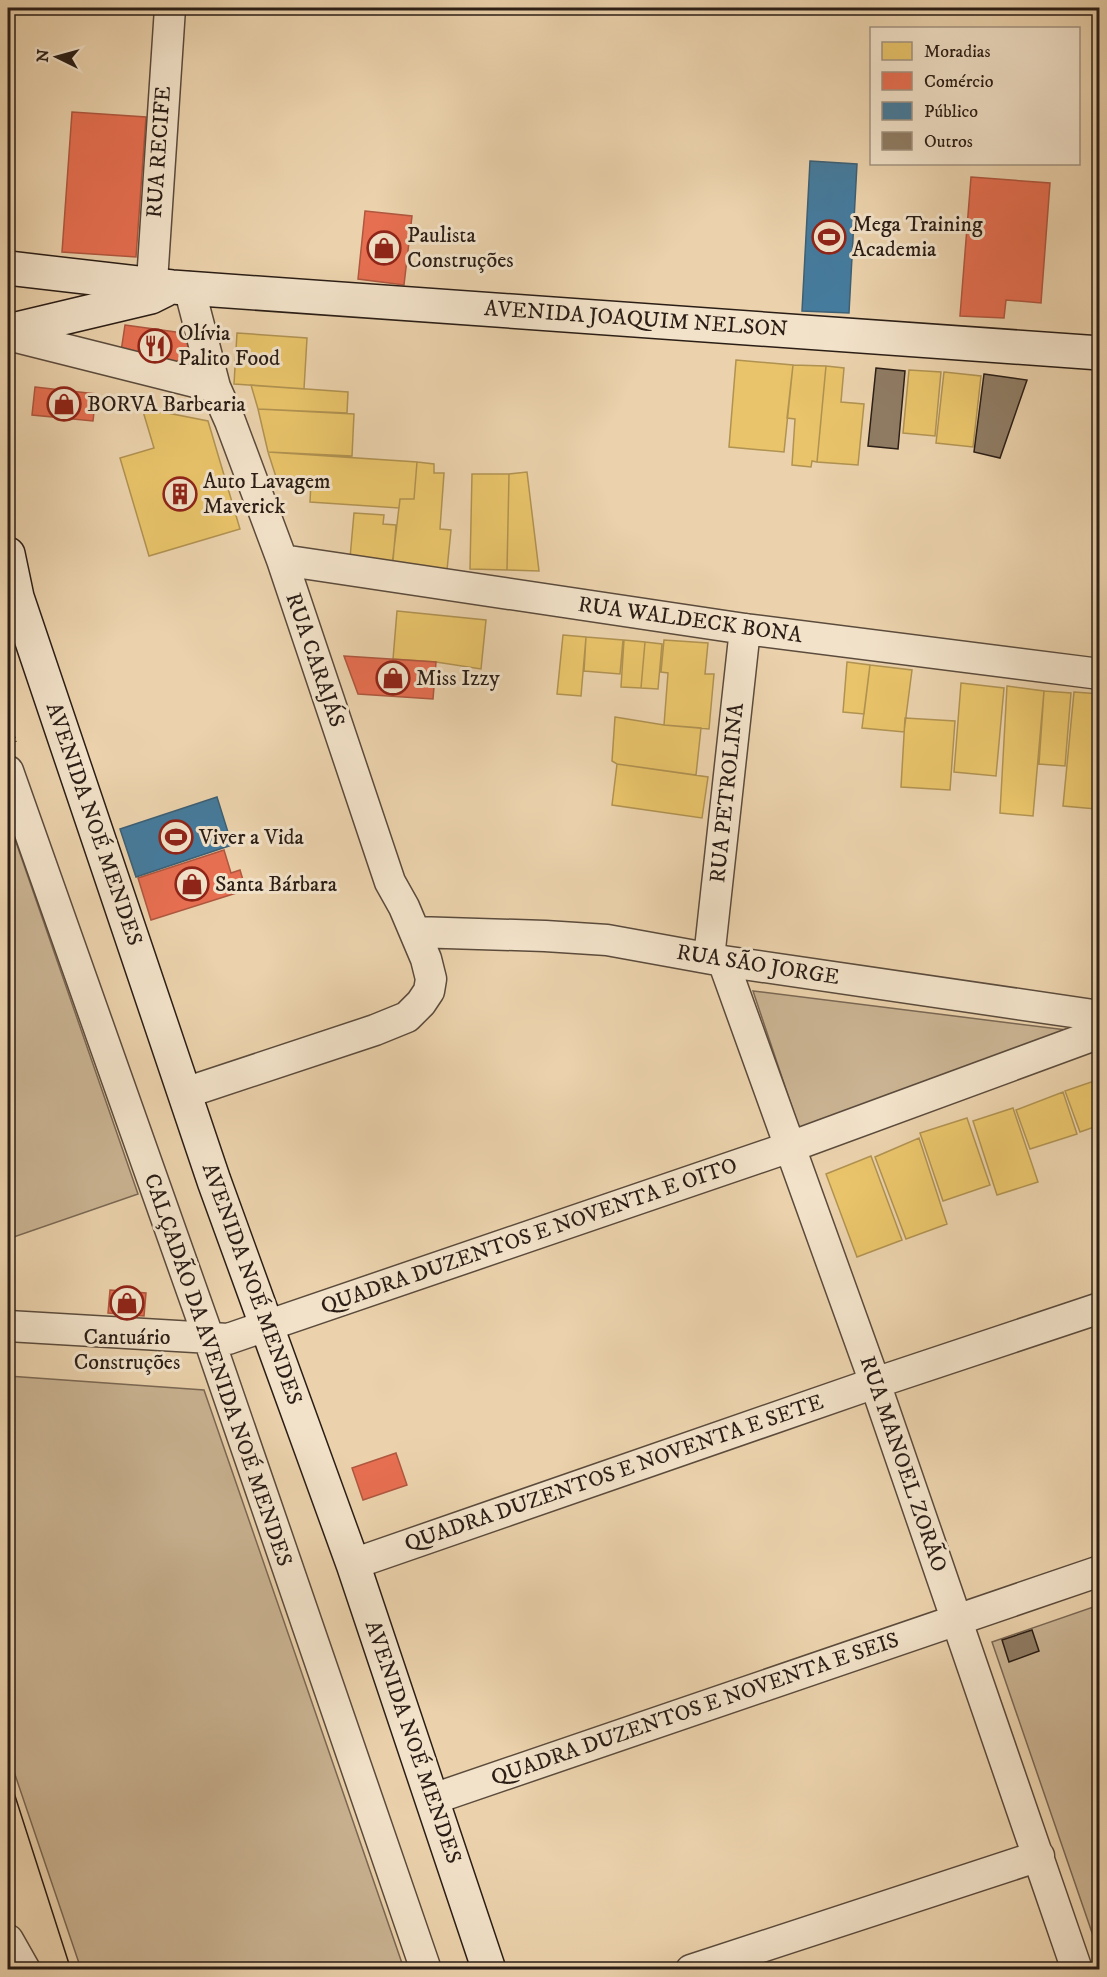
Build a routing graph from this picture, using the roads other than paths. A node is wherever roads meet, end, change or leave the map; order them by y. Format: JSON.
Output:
{"nodes":[{"id":1,"x":170,"y":8,"type":"edge"},
{"id":2,"x":8,"y":268,"type":"edge"},
{"id":3,"x":165,"y":288,"type":"junction"},
{"id":4,"x":8,"y":333,"type":"edge"},
{"id":5,"x":1100,"y":353,"type":"edge"},
{"id":6,"x":215,"y":387,"type":"junction"},
{"id":7,"x":8,"y":554,"type":"edge"},
{"id":8,"x":282,"y":561,"type":"junction"},
{"id":9,"x":12,"y":590,"type":"edge"},
{"id":10,"x":745,"y":628,"type":"junction"},
{"id":11,"x":1100,"y":674,"type":"edge"},
{"id":12,"x":8,"y":771,"type":"edge"},
{"id":13,"x":415,"y":932,"type":"junction"},
{"id":14,"x":716,"y":959,"type":"junction"},
{"id":15,"x":1100,"y":1016,"type":"edge"},
{"id":16,"x":1100,"y":1033,"type":"edge"},
{"id":17,"x":185,"y":1093,"type":"junction"},
{"id":18,"x":790,"y":1147,"type":"junction"},
{"id":19,"x":1100,"y":1308,"type":"edge"},
{"id":20,"x":8,"y":1326,"type":"edge"},
{"id":21,"x":268,"y":1326,"type":"junction"},
{"id":22,"x":209,"y":1339,"type":"junction"},
{"id":23,"x":876,"y":1383,"type":"junction"},
{"id":24,"x":353,"y":1564,"type":"junction"},
{"id":25,"x":1100,"y":1571,"type":"edge"},
{"id":26,"x":958,"y":1619,"type":"junction"},
{"id":27,"x":433,"y":1799,"type":"junction"},
{"id":28,"x":1039,"y":1856,"type":"junction"},
{"id":29,"x":8,"y":1940,"type":"edge"},
{"id":30,"x":25,"y":1970,"type":"edge"},
{"id":31,"x":426,"y":1970,"type":"edge"},
{"id":32,"x":489,"y":1970,"type":"edge"},
{"id":33,"x":692,"y":1970,"type":"edge"},
{"id":34,"x":1077,"y":1970,"type":"edge"}],
"edges":[{"from":1,"to":3,"type":"street","name":"RUA RECIFE"},
{"from":2,"to":3,"type":"main road","name":"AVENIDA JOAQUIM NELSON"},
{"from":3,"to":4,"type":"main road","name":"AVENIDA JOAQUIM NELSON"},
{"from":3,"to":5,"type":"main road","name":"AVENIDA JOAQUIM NELSON"},
{"from":3,"to":6,"type":"street","name":"RUA RECIFE"},
{"from":4,"to":6,"type":"street"},
{"from":6,"to":8,"type":"street","name":"RUA CARAJÁS"},
{"from":7,"to":9,"type":"main road","name":"AVENIDA NOÉ MENDES"},
{"from":8,"to":10,"type":"street","name":"RUA WALDECK BONA"},
{"from":8,"to":13,"type":"street","name":"RUA CARAJÁS"},
{"from":9,"to":17,"type":"main road","name":"AVENIDA NOÉ MENDES"},
{"from":10,"to":11,"type":"street","name":"RUA WALDECK BONA"},
{"from":10,"to":14,"type":"street","name":"RUA PETROLINA"},
{"from":12,"to":22,"type":"street","name":"CALÇADÃO DA AVENIDA NOÉ MENDES"},
{"from":13,"to":14,"type":"street","name":"RUA SÃO JORGE"},
{"from":13,"to":17,"type":"street","name":"RUA CARAJÁS"},
{"from":14,"to":15,"type":"street","name":"RUA SÃO JORGE"},
{"from":14,"to":18,"type":"street","name":"RUA MANOEL ZORÃO"},
{"from":16,"to":18,"type":"street","name":"QUADRA DUZENTOS E NOVENTA E OITO"},
{"from":17,"to":21,"type":"main road","name":"AVENIDA NOÉ MENDES"},
{"from":18,"to":21,"type":"street","name":"QUADRA DUZENTOS E NOVENTA E OITO"},
{"from":18,"to":23,"type":"street","name":"RUA MANOEL ZORÃO"},
{"from":19,"to":23,"type":"street","name":"QUADRA DUZENTOS E NOVENTA E SETE"},
{"from":20,"to":22,"type":"street","name":"QUADRA DUZENTOS E NOVENTA E OITO"},
{"from":21,"to":22,"type":"street","name":"QUADRA DUZENTOS E NOVENTA E OITO"},
{"from":21,"to":24,"type":"main road","name":"AVENIDA NOÉ MENDES"},
{"from":22,"to":31,"type":"street","name":"CALÇADÃO DA AVENIDA NOÉ MENDES"},
{"from":23,"to":24,"type":"street","name":"QUADRA DUZENTOS E NOVENTA E SETE"},
{"from":23,"to":26,"type":"street","name":"RUA MANOEL ZORÃO"},
{"from":24,"to":27,"type":"main road","name":"AVENIDA NOÉ MENDES"},
{"from":25,"to":26,"type":"street","name":"QUADRA DUZENTOS E NOVENTA E SEIS"},
{"from":26,"to":27,"type":"street","name":"QUADRA DUZENTOS E NOVENTA E SEIS"},
{"from":26,"to":28,"type":"street","name":"RUA MANOEL ZORÃO"},
{"from":27,"to":32,"type":"main road","name":"AVENIDA NOÉ MENDES"},
{"from":28,"to":33,"type":"street"},
{"from":28,"to":34,"type":"street","name":"RUA MANOEL ZORÃO"},
{"from":29,"to":30,"type":"street"}]}
